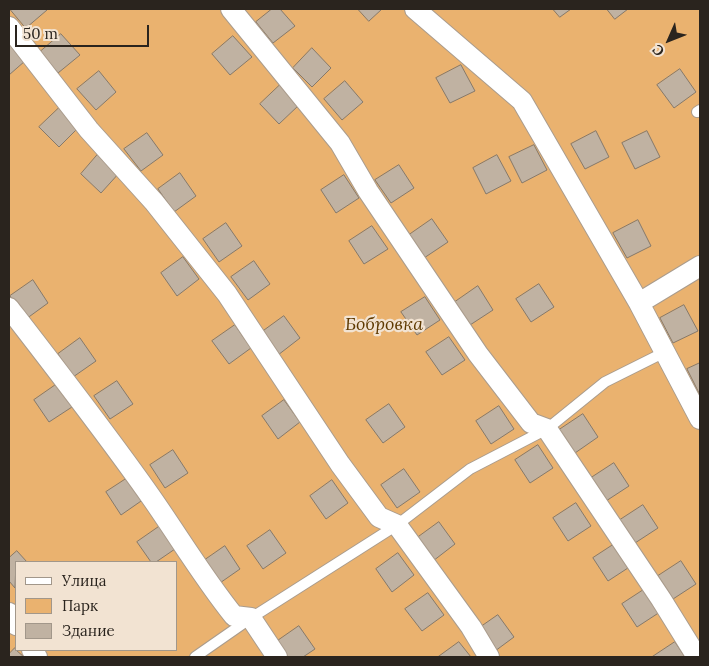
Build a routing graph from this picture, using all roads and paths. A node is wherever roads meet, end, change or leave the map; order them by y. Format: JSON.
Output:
{"nodes":[{"id":1,"x":231,"y":9,"type":"edge"},
{"id":2,"x":416,"y":9,"type":"edge"},
{"id":3,"x":9,"y":27,"type":"edge"},
{"id":4,"x":700,"y":266,"type":"edge"},
{"id":5,"x":639,"y":303,"type":"junction"},
{"id":6,"x":9,"y":308,"type":"edge"},
{"id":7,"x":665,"y":352,"type":"junction"},
{"id":8,"x":700,"y":419,"type":"edge"},
{"id":9,"x":547,"y":429,"type":"junction"},
{"id":10,"x":397,"y":525,"type":"junction"},
{"id":11,"x":251,"y":618,"type":"junction"},
{"id":12,"x":195,"y":657,"type":"edge"},
{"id":13,"x":278,"y":657,"type":"edge"},
{"id":14,"x":489,"y":657,"type":"edge"},
{"id":15,"x":697,"y":657,"type":"edge"}],
"edges":[{"from":1,"to":9,"type":"street"},
{"from":2,"to":5,"type":"street"},
{"from":3,"to":10,"type":"street"},
{"from":4,"to":5,"type":"street"},
{"from":5,"to":7,"type":"street"},
{"from":6,"to":11,"type":"street"},
{"from":7,"to":8,"type":"street"},
{"from":7,"to":9,"type":"lane"},
{"from":9,"to":10,"type":"lane"},
{"from":9,"to":15,"type":"street"},
{"from":10,"to":11,"type":"lane"},
{"from":10,"to":14,"type":"street"},
{"from":11,"to":12,"type":"lane"},
{"from":11,"to":13,"type":"street"}]}
